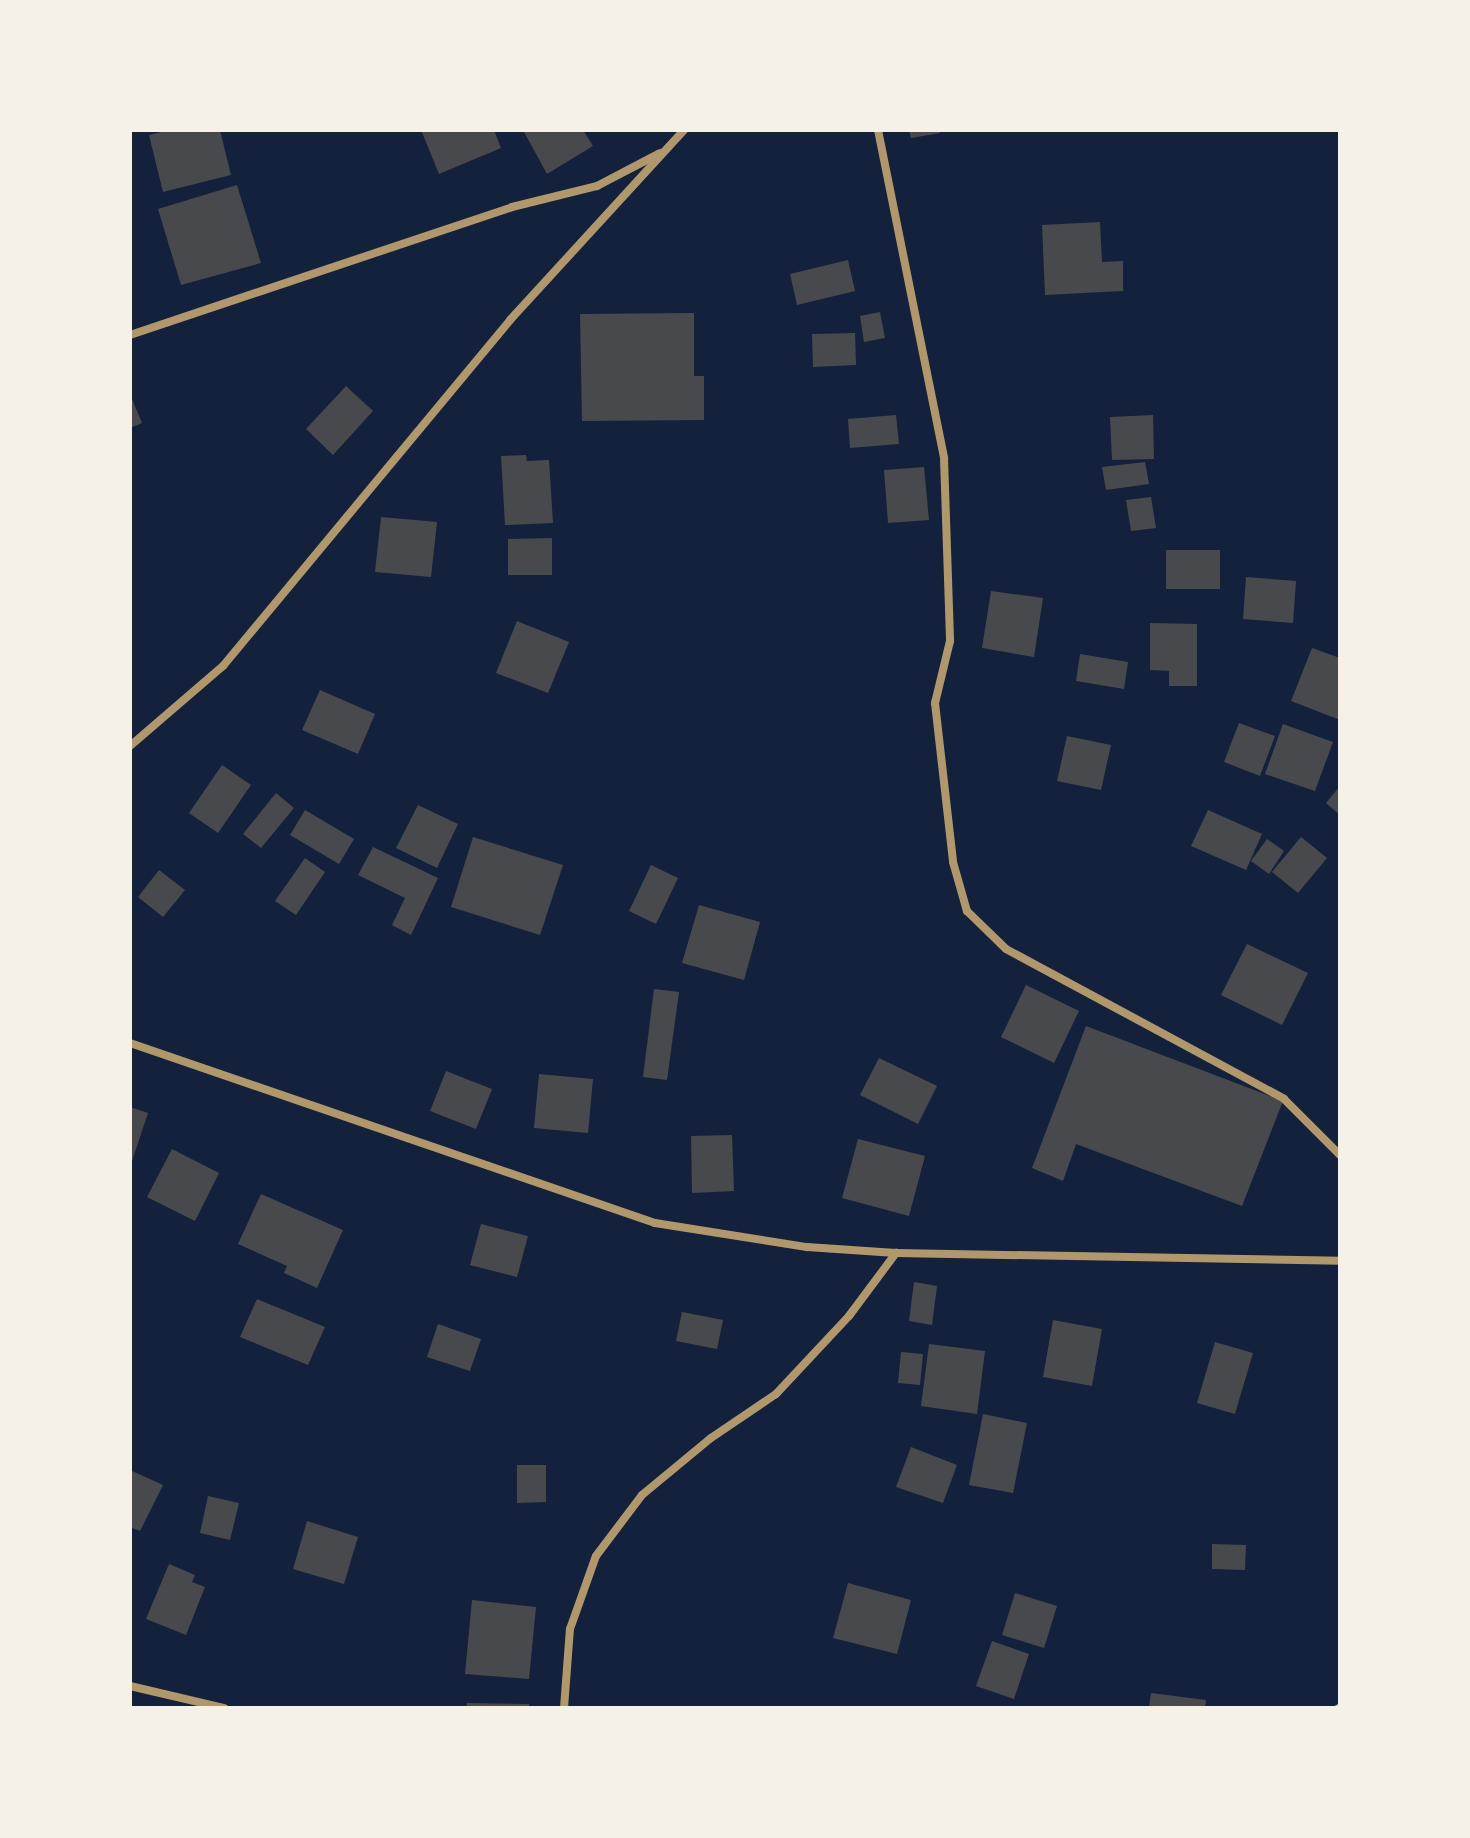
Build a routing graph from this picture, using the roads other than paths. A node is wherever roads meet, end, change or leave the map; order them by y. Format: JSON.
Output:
{"nodes":[{"id":1,"x":684,"y":130,"type":"edge"},
{"id":2,"x":878,"y":130,"type":"edge"},
{"id":3,"x":667,"y":149,"type":"junction"},
{"id":4,"x":131,"y":332,"type":"edge"},
{"id":5,"x":130,"y":746,"type":"edge"},
{"id":6,"x":130,"y":1043,"type":"edge"},
{"id":7,"x":1340,"y":1155,"type":"edge"},
{"id":8,"x":896,"y":1253,"type":"junction"},
{"id":9,"x":1340,"y":1261,"type":"edge"},
{"id":10,"x":130,"y":1686,"type":"edge"},
{"id":11,"x":224,"y":1708,"type":"edge"},
{"id":12,"x":564,"y":1708,"type":"edge"}],
"edges":[{"from":1,"to":3,"type":"street"},
{"from":2,"to":7,"type":"street"},
{"from":3,"to":4,"type":"street"},
{"from":3,"to":5,"type":"street"},
{"from":6,"to":8,"type":"street"},
{"from":8,"to":9,"type":"street"},
{"from":8,"to":12,"type":"street"},
{"from":10,"to":11,"type":"street"}]}
